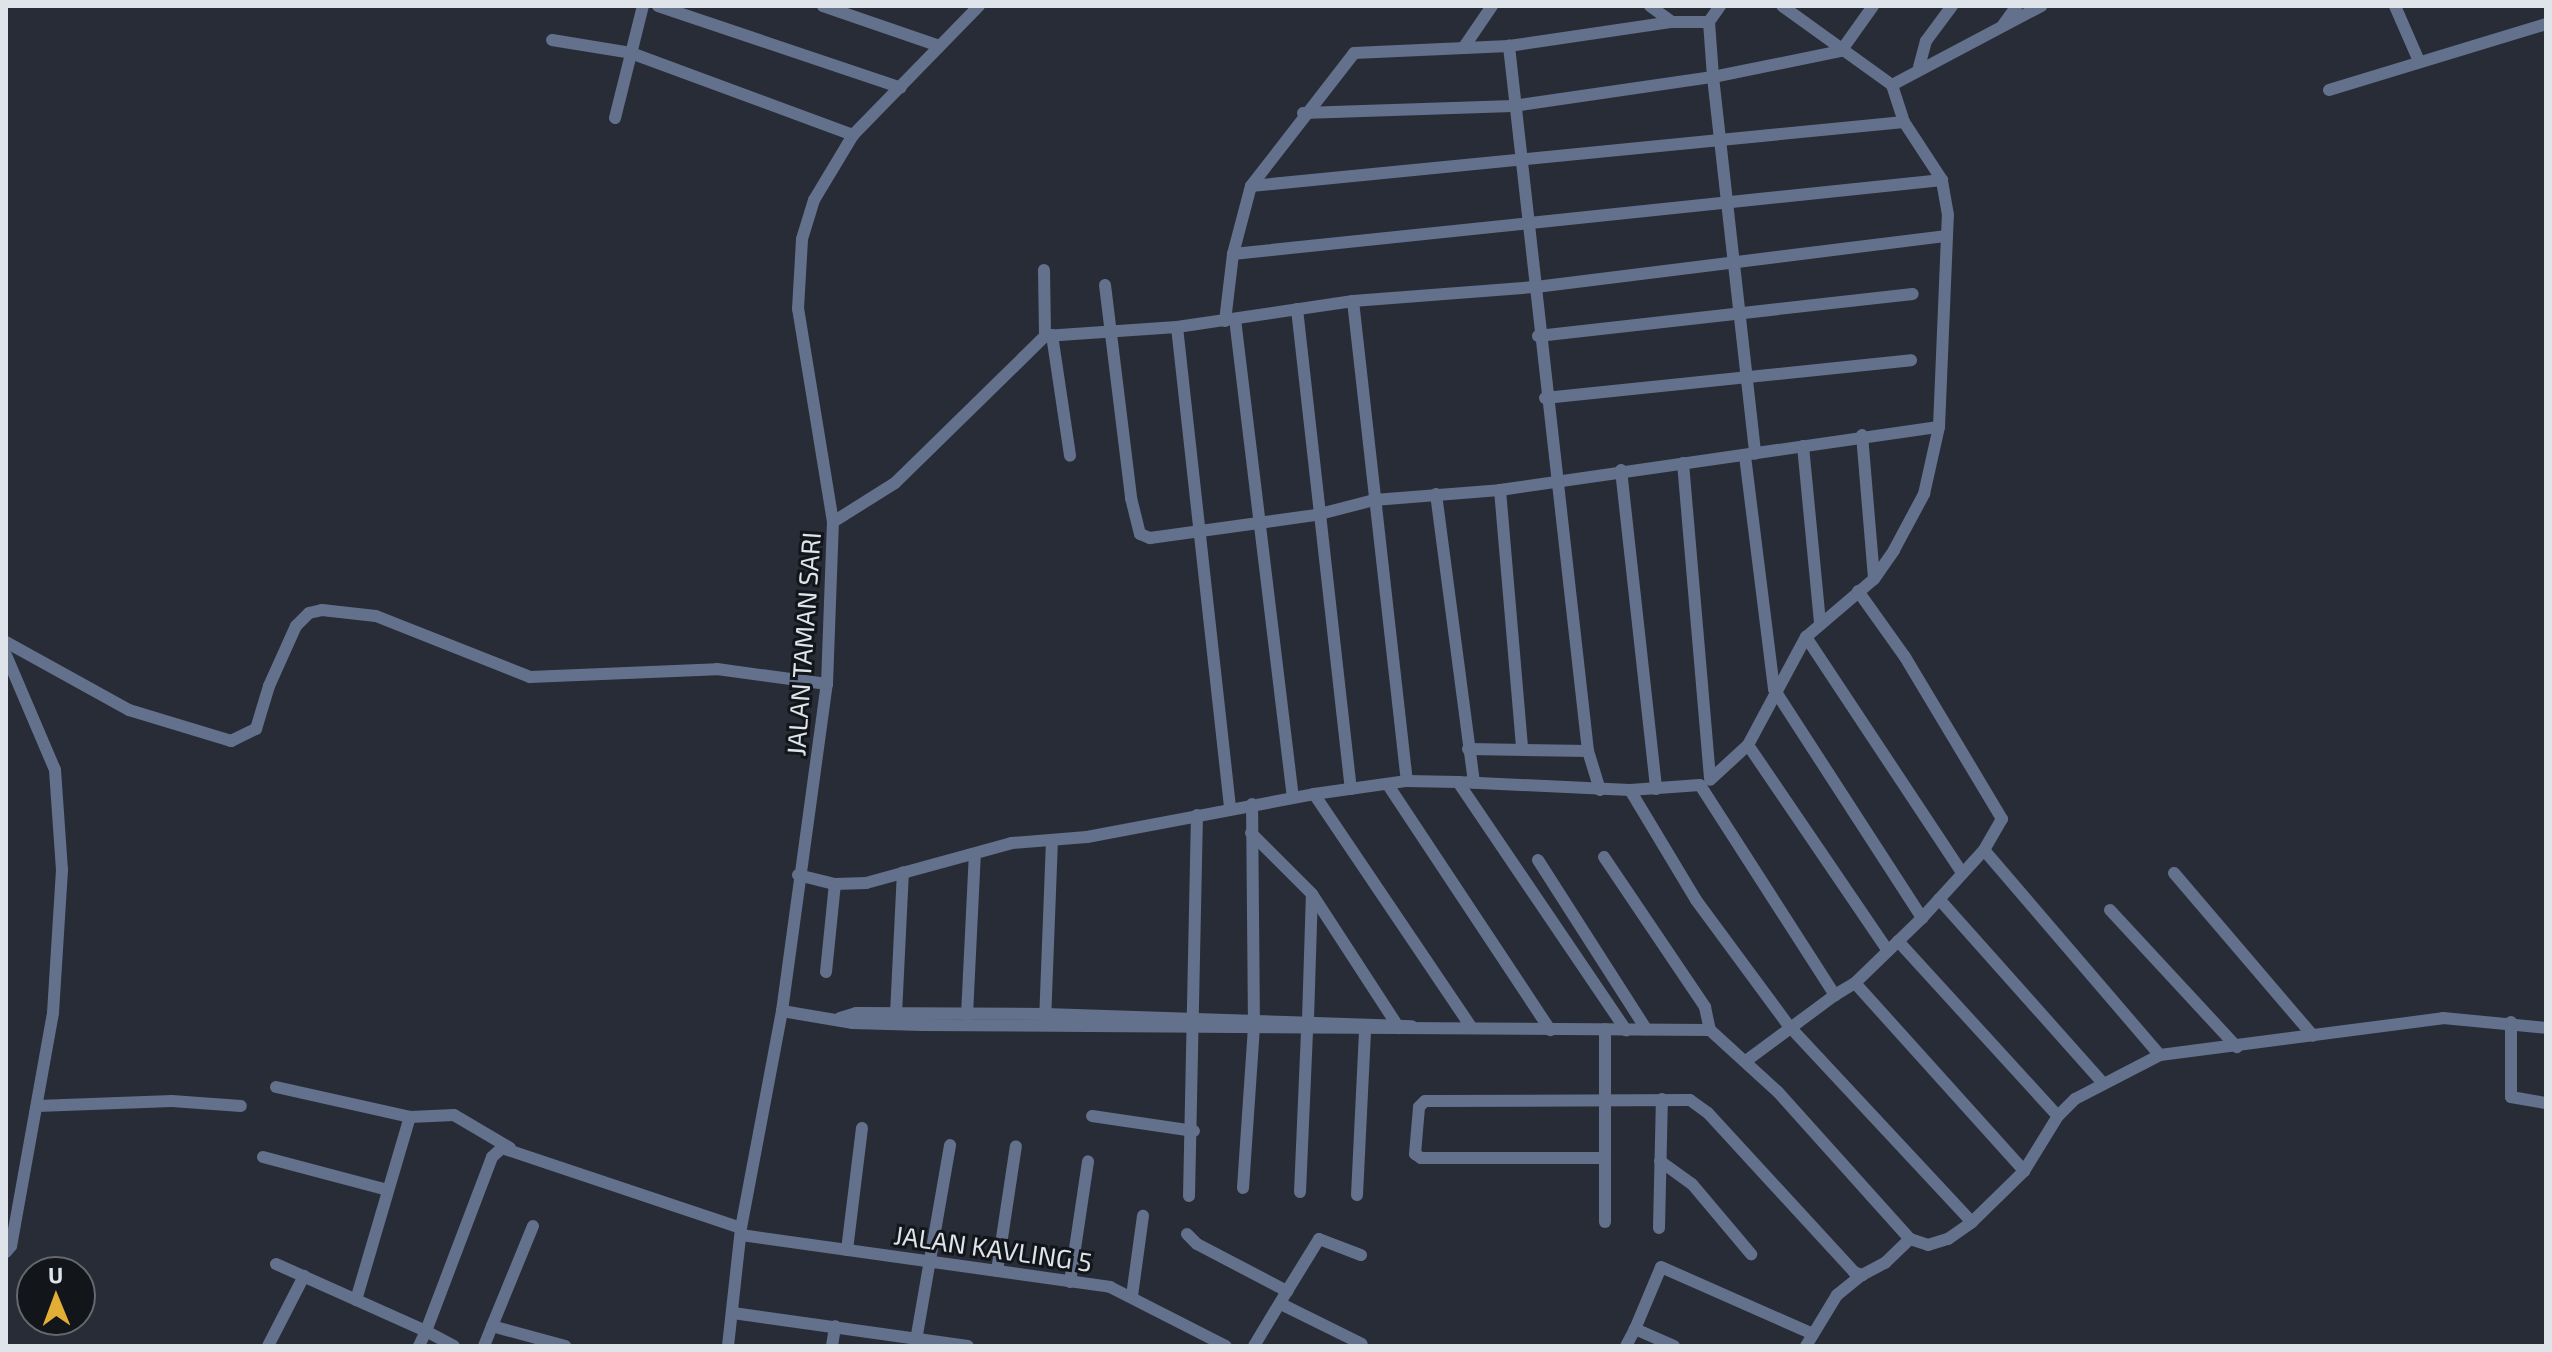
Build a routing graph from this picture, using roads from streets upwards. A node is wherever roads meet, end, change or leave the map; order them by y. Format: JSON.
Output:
{"nodes":[{"id":1,"x":643,"y":6,"type":"edge"},
{"id":2,"x":658,"y":6,"type":"edge"},
{"id":3,"x":823,"y":6,"type":"edge"},
{"id":4,"x":979,"y":6,"type":"edge"},
{"id":5,"x":1492,"y":6,"type":"edge"},
{"id":6,"x":1650,"y":6,"type":"edge"},
{"id":7,"x":1720,"y":6,"type":"edge"},
{"id":8,"x":1873,"y":6,"type":"edge"},
{"id":9,"x":1952,"y":6,"type":"edge"},
{"id":10,"x":2017,"y":6,"type":"edge"},
{"id":11,"x":2041,"y":6,"type":"edge"},
{"id":12,"x":2395,"y":6,"type":"edge"},
{"id":13,"x":1787,"y":8,"type":"edge"},
{"id":14,"x":1672,"y":22,"type":"junction"},
{"id":15,"x":1709,"y":22,"type":"junction"},
{"id":16,"x":2546,"y":24,"type":"edge"},
{"id":17,"x":2001,"y":28,"type":"junction"},
{"id":18,"x":552,"y":40,"type":"dead end"},
{"id":19,"x":939,"y":46,"type":"junction"},
{"id":20,"x":1509,"y":46,"type":"junction"},
{"id":21,"x":1464,"y":47,"type":"junction"},
{"id":22,"x":1841,"y":51,"type":"junction"},
{"id":23,"x":631,"y":53,"type":"junction"},
{"id":24,"x":2418,"y":59,"type":"junction"},
{"id":25,"x":1919,"y":67,"type":"junction"},
{"id":26,"x":1713,"y":77,"type":"junction"},
{"id":27,"x":1892,"y":85,"type":"junction"},
{"id":28,"x":901,"y":88,"type":"junction"},
{"id":29,"x":2329,"y":90,"type":"dead end"},
{"id":30,"x":1513,"y":106,"type":"junction"},
{"id":31,"x":1303,"y":113,"type":"junction"},
{"id":32,"x":615,"y":118,"type":"dead end"},
{"id":33,"x":1904,"y":122,"type":"junction"},
{"id":34,"x":853,"y":135,"type":"junction"},
{"id":35,"x":1721,"y":142,"type":"junction"},
{"id":36,"x":1518,"y":162,"type":"junction"},
{"id":37,"x":1942,"y":180,"type":"junction"},
{"id":38,"x":1251,"y":186,"type":"junction"},
{"id":39,"x":1727,"y":200,"type":"junction"},
{"id":40,"x":1525,"y":221,"type":"junction"},
{"id":41,"x":1947,"y":236,"type":"junction"},
{"id":42,"x":1233,"y":254,"type":"junction"},
{"id":43,"x":1733,"y":264,"type":"junction"},
{"id":44,"x":1044,"y":270,"type":"dead end"},
{"id":45,"x":1105,"y":285,"type":"dead end"},
{"id":46,"x":1536,"y":287,"type":"junction"},
{"id":47,"x":1913,"y":294,"type":"dead end"},
{"id":48,"x":1353,"y":301,"type":"junction"},
{"id":49,"x":1297,"y":309,"type":"junction"},
{"id":50,"x":1737,"y":314,"type":"junction"},
{"id":51,"x":1230,"y":320,"type":"junction"},
{"id":52,"x":1177,"y":327,"type":"junction"},
{"id":53,"x":1114,"y":332,"type":"junction"},
{"id":54,"x":1048,"y":335,"type":"junction"},
{"id":55,"x":1538,"y":336,"type":"junction"},
{"id":56,"x":1911,"y":360,"type":"dead end"},
{"id":57,"x":1744,"y":377,"type":"junction"},
{"id":58,"x":1545,"y":398,"type":"junction"},
{"id":59,"x":1939,"y":427,"type":"junction"},
{"id":60,"x":1862,"y":435,"type":"junction"},
{"id":61,"x":1803,"y":446,"type":"junction"},
{"id":62,"x":1750,"y":455,"type":"junction"},
{"id":63,"x":1070,"y":456,"type":"dead end"},
{"id":64,"x":1683,"y":463,"type":"junction"},
{"id":65,"x":1621,"y":470,"type":"junction"},
{"id":66,"x":1561,"y":478,"type":"junction"},
{"id":67,"x":1500,"y":490,"type":"junction"},
{"id":68,"x":1436,"y":494,"type":"junction"},
{"id":69,"x":1374,"y":500,"type":"junction"},
{"id":70,"x":1316,"y":515,"type":"junction"},
{"id":71,"x":833,"y":522,"type":"junction"},
{"id":72,"x":1258,"y":523,"type":"junction"},
{"id":73,"x":1198,"y":532,"type":"junction"},
{"id":74,"x":1874,"y":579,"type":"junction"},
{"id":75,"x":1858,"y":591,"type":"junction"},
{"id":76,"x":1820,"y":622,"type":"junction"},
{"id":77,"x":1806,"y":637,"type":"junction"},
{"id":78,"x":6,"y":642,"type":"edge"},
{"id":79,"x":6,"y":655,"type":"edge"},
{"id":80,"x":827,"y":684,"type":"junction"},
{"id":81,"x":1774,"y":689,"type":"junction"},
{"id":82,"x":1748,"y":745,"type":"junction"},
{"id":83,"x":1468,"y":749,"type":"junction"},
{"id":84,"x":1522,"y":749,"type":"junction"},
{"id":85,"x":1588,"y":751,"type":"junction"},
{"id":86,"x":1407,"y":781,"type":"junction"},
{"id":87,"x":1458,"y":782,"type":"junction"},
{"id":88,"x":1706,"y":782,"type":"junction"},
{"id":89,"x":1474,"y":783,"type":"junction"},
{"id":90,"x":1388,"y":785,"type":"junction"},
{"id":91,"x":1351,"y":789,"type":"junction"},
{"id":92,"x":1656,"y":789,"type":"junction"},
{"id":93,"x":1600,"y":790,"type":"junction"},
{"id":94,"x":1630,"y":790,"type":"junction"},
{"id":95,"x":1314,"y":794,"type":"junction"},
{"id":96,"x":1293,"y":797,"type":"junction"},
{"id":97,"x":1252,"y":804,"type":"junction"},
{"id":98,"x":1230,"y":807,"type":"junction"},
{"id":99,"x":1197,"y":815,"type":"junction"},
{"id":100,"x":1251,"y":833,"type":"junction"},
{"id":101,"x":1052,"y":841,"type":"junction"},
{"id":102,"x":1984,"y":850,"type":"junction"},
{"id":103,"x":975,"y":854,"type":"junction"},
{"id":104,"x":1604,"y":857,"type":"dead end"},
{"id":105,"x":1538,"y":860,"type":"dead end"},
{"id":106,"x":903,"y":872,"type":"junction"},
{"id":107,"x":1962,"y":873,"type":"junction"},
{"id":108,"x":2174,"y":873,"type":"dead end"},
{"id":109,"x":798,"y":875,"type":"junction"},
{"id":110,"x":835,"y":884,"type":"junction"},
{"id":111,"x":1312,"y":894,"type":"junction"},
{"id":112,"x":1939,"y":899,"type":"junction"},
{"id":113,"x":2110,"y":910,"type":"dead end"},
{"id":114,"x":1922,"y":918,"type":"junction"},
{"id":115,"x":1898,"y":941,"type":"junction"},
{"id":116,"x":1888,"y":951,"type":"junction"},
{"id":117,"x":826,"y":972,"type":"dead end"},
{"id":118,"x":1855,"y":983,"type":"junction"},
{"id":119,"x":1835,"y":995,"type":"junction"},
{"id":120,"x":782,"y":1011,"type":"junction"},
{"id":121,"x":896,"y":1014,"type":"junction"},
{"id":122,"x":967,"y":1015,"type":"junction"},
{"id":123,"x":840,"y":1018,"type":"junction"},
{"id":124,"x":922,"y":1020,"type":"junction"},
{"id":125,"x":1045,"y":1020,"type":"junction"},
{"id":126,"x":1002,"y":1021,"type":"junction"},
{"id":127,"x":1195,"y":1021,"type":"junction"},
{"id":128,"x":2511,"y":1022,"type":"junction"},
{"id":129,"x":1254,"y":1023,"type":"junction"},
{"id":130,"x":1308,"y":1024,"type":"junction"},
{"id":131,"x":1789,"y":1026,"type":"junction"},
{"id":132,"x":1399,"y":1027,"type":"junction"},
{"id":133,"x":1472,"y":1028,"type":"junction"},
{"id":134,"x":2546,"y":1028,"type":"edge"},
{"id":135,"x":1605,"y":1029,"type":"junction"},
{"id":136,"x":1646,"y":1029,"type":"junction"},
{"id":137,"x":1550,"y":1030,"type":"junction"},
{"id":138,"x":1626,"y":1030,"type":"junction"},
{"id":139,"x":1710,"y":1030,"type":"junction"},
{"id":140,"x":1365,"y":1031,"type":"junction"},
{"id":141,"x":2313,"y":1036,"type":"junction"},
{"id":142,"x":2237,"y":1047,"type":"junction"},
{"id":143,"x":2160,"y":1055,"type":"junction"},
{"id":144,"x":1747,"y":1060,"type":"junction"},
{"id":145,"x":2101,"y":1081,"type":"junction"},
{"id":146,"x":276,"y":1087,"type":"dead end"},
{"id":147,"x":1605,"y":1098,"type":"junction"},
{"id":148,"x":1662,"y":1099,"type":"junction"},
{"id":149,"x":2546,"y":1103,"type":"edge"},
{"id":150,"x":37,"y":1106,"type":"junction"},
{"id":151,"x":241,"y":1106,"type":"dead end"},
{"id":152,"x":1092,"y":1116,"type":"dead end"},
{"id":153,"x":2058,"y":1116,"type":"junction"},
{"id":154,"x":410,"y":1117,"type":"junction"},
{"id":155,"x":862,"y":1128,"type":"dead end"},
{"id":156,"x":1194,"y":1131,"type":"junction"},
{"id":157,"x":950,"y":1145,"type":"dead end"},
{"id":158,"x":1016,"y":1146,"type":"dead end"},
{"id":159,"x":510,"y":1148,"type":"junction"},
{"id":160,"x":263,"y":1157,"type":"dead end"},
{"id":161,"x":1605,"y":1158,"type":"junction"},
{"id":162,"x":1088,"y":1161,"type":"dead end"},
{"id":163,"x":1660,"y":1161,"type":"junction"},
{"id":164,"x":2024,"y":1171,"type":"junction"},
{"id":165,"x":1243,"y":1188,"type":"dead end"},
{"id":166,"x":388,"y":1190,"type":"junction"},
{"id":167,"x":1300,"y":1192,"type":"dead end"},
{"id":168,"x":1357,"y":1195,"type":"dead end"},
{"id":169,"x":1189,"y":1196,"type":"dead end"},
{"id":170,"x":1143,"y":1216,"type":"dead end"},
{"id":171,"x":1605,"y":1222,"type":"dead end"},
{"id":172,"x":1972,"y":1222,"type":"junction"},
{"id":173,"x":533,"y":1226,"type":"dead end"},
{"id":174,"x":1659,"y":1228,"type":"dead end"},
{"id":175,"x":741,"y":1232,"type":"junction"},
{"id":176,"x":1187,"y":1234,"type":"dead end"},
{"id":177,"x":1910,"y":1239,"type":"junction"},
{"id":178,"x":847,"y":1250,"type":"junction"},
{"id":179,"x":6,"y":1252,"type":"edge"},
{"id":180,"x":1751,"y":1254,"type":"dead end"},
{"id":181,"x":1361,"y":1255,"type":"dead end"},
{"id":182,"x":929,"y":1262,"type":"junction"},
{"id":183,"x":276,"y":1264,"type":"dead end"},
{"id":184,"x":997,"y":1271,"type":"junction"},
{"id":185,"x":1862,"y":1275,"type":"junction"},
{"id":186,"x":304,"y":1276,"type":"junction"},
{"id":187,"x":1070,"y":1282,"type":"junction"},
{"id":188,"x":1287,"y":1291,"type":"junction"},
{"id":189,"x":1132,"y":1296,"type":"junction"},
{"id":190,"x":356,"y":1300,"type":"junction"},
{"id":191,"x":1281,"y":1304,"type":"junction"},
{"id":192,"x":733,"y":1313,"type":"junction"},
{"id":193,"x":492,"y":1326,"type":"junction"},
{"id":194,"x":835,"y":1326,"type":"junction"},
{"id":195,"x":1635,"y":1329,"type":"junction"},
{"id":196,"x":426,"y":1331,"type":"junction"},
{"id":197,"x":1813,"y":1334,"type":"junction"},
{"id":198,"x":916,"y":1341,"type":"edge"},
{"id":199,"x":1362,"y":1344,"type":"dead end"},
{"id":200,"x":268,"y":1346,"type":"edge"},
{"id":201,"x":419,"y":1346,"type":"edge"},
{"id":202,"x":454,"y":1346,"type":"edge"},
{"id":203,"x":484,"y":1346,"type":"edge"},
{"id":204,"x":565,"y":1346,"type":"edge"},
{"id":205,"x":728,"y":1346,"type":"edge"},
{"id":206,"x":832,"y":1346,"type":"edge"},
{"id":207,"x":968,"y":1346,"type":"edge"},
{"id":208,"x":1226,"y":1346,"type":"edge"},
{"id":209,"x":1254,"y":1346,"type":"edge"},
{"id":210,"x":1626,"y":1346,"type":"edge"},
{"id":211,"x":1674,"y":1346,"type":"edge"},
{"id":212,"x":1806,"y":1346,"type":"edge"}],
"edges":[{"from":1,"to":23,"type":"street"},
{"from":2,"to":28,"type":"street"},
{"from":3,"to":19,"type":"street"},
{"from":4,"to":19,"type":"street","name":"JALAN TAMAN SARI"},
{"from":5,"to":21,"type":"street"},
{"from":6,"to":14,"type":"street"},
{"from":7,"to":15,"type":"street"},
{"from":8,"to":22,"type":"street"},
{"from":9,"to":25,"type":"street"},
{"from":10,"to":17,"type":"street"},
{"from":11,"to":17,"type":"street"},
{"from":12,"to":24,"type":"street"},
{"from":13,"to":22,"type":"street"},
{"from":14,"to":15,"type":"street"},
{"from":14,"to":20,"type":"street"},
{"from":15,"to":26,"type":"street"},
{"from":16,"to":24,"type":"street"},
{"from":17,"to":25,"type":"street"},
{"from":18,"to":23,"type":"street"},
{"from":19,"to":28,"type":"street","name":"JALAN TAMAN SARI"},
{"from":20,"to":21,"type":"street"},
{"from":20,"to":30,"type":"street"},
{"from":21,"to":31,"type":"street"},
{"from":22,"to":26,"type":"street"},
{"from":22,"to":27,"type":"street"},
{"from":23,"to":32,"type":"street"},
{"from":23,"to":34,"type":"street"},
{"from":24,"to":29,"type":"street"},
{"from":25,"to":27,"type":"street"},
{"from":26,"to":30,"type":"street"},
{"from":26,"to":35,"type":"street"},
{"from":27,"to":33,"type":"street"},
{"from":28,"to":34,"type":"street","name":"JALAN TAMAN SARI"},
{"from":30,"to":31,"type":"street"},
{"from":30,"to":36,"type":"street"},
{"from":31,"to":38,"type":"street"},
{"from":33,"to":35,"type":"street"},
{"from":33,"to":37,"type":"street"},
{"from":34,"to":71,"type":"street","name":"JALAN TAMAN SARI"},
{"from":35,"to":36,"type":"street"},
{"from":35,"to":39,"type":"street"},
{"from":36,"to":38,"type":"street"},
{"from":36,"to":40,"type":"street"},
{"from":37,"to":39,"type":"street"},
{"from":37,"to":41,"type":"street"},
{"from":38,"to":42,"type":"street"},
{"from":39,"to":40,"type":"street"},
{"from":39,"to":43,"type":"street"},
{"from":40,"to":42,"type":"street"},
{"from":40,"to":46,"type":"street"},
{"from":41,"to":43,"type":"street"},
{"from":41,"to":59,"type":"street"},
{"from":42,"to":51,"type":"street"},
{"from":43,"to":46,"type":"street"},
{"from":43,"to":50,"type":"street"},
{"from":44,"to":54,"type":"street"},
{"from":45,"to":53,"type":"street"},
{"from":46,"to":48,"type":"street"},
{"from":46,"to":55,"type":"street"},
{"from":47,"to":50,"type":"street"},
{"from":48,"to":49,"type":"street"},
{"from":48,"to":69,"type":"street"},
{"from":49,"to":51,"type":"street"},
{"from":49,"to":70,"type":"street"},
{"from":50,"to":55,"type":"street"},
{"from":50,"to":57,"type":"street"},
{"from":51,"to":52,"type":"street"},
{"from":51,"to":72,"type":"street"},
{"from":52,"to":53,"type":"street"},
{"from":52,"to":73,"type":"street"},
{"from":53,"to":54,"type":"street"},
{"from":53,"to":73,"type":"street"},
{"from":54,"to":63,"type":"street"},
{"from":54,"to":71,"type":"street"},
{"from":55,"to":58,"type":"street"},
{"from":56,"to":57,"type":"street"},
{"from":57,"to":58,"type":"street"},
{"from":57,"to":62,"type":"street"},
{"from":58,"to":66,"type":"street"},
{"from":59,"to":60,"type":"street"},
{"from":59,"to":74,"type":"street"},
{"from":60,"to":61,"type":"street"},
{"from":60,"to":74,"type":"street"},
{"from":61,"to":62,"type":"street"},
{"from":61,"to":76,"type":"street"},
{"from":62,"to":64,"type":"street"},
{"from":62,"to":81,"type":"street"},
{"from":64,"to":65,"type":"street"},
{"from":64,"to":88,"type":"street"},
{"from":65,"to":66,"type":"street"},
{"from":65,"to":92,"type":"street"},
{"from":66,"to":67,"type":"street"},
{"from":66,"to":85,"type":"street"},
{"from":67,"to":68,"type":"street"},
{"from":67,"to":84,"type":"street"},
{"from":68,"to":69,"type":"street"},
{"from":68,"to":83,"type":"street"},
{"from":69,"to":70,"type":"street"},
{"from":69,"to":86,"type":"street"},
{"from":70,"to":72,"type":"street"},
{"from":70,"to":91,"type":"street"},
{"from":71,"to":80,"type":"street","name":"JALAN TAMAN SARI"},
{"from":72,"to":73,"type":"street"},
{"from":72,"to":96,"type":"street"},
{"from":73,"to":98,"type":"street"},
{"from":74,"to":75,"type":"street"},
{"from":75,"to":76,"type":"street"},
{"from":75,"to":102,"type":"street"},
{"from":76,"to":77,"type":"street"},
{"from":77,"to":81,"type":"street"},
{"from":77,"to":107,"type":"street"},
{"from":78,"to":80,"type":"street"},
{"from":79,"to":150,"type":"street"},
{"from":80,"to":109,"type":"street","name":"JALAN TAMAN SARI"},
{"from":81,"to":82,"type":"street"},
{"from":81,"to":114,"type":"street"},
{"from":82,"to":88,"type":"street"},
{"from":82,"to":116,"type":"street"},
{"from":83,"to":84,"type":"street"},
{"from":83,"to":89,"type":"street"},
{"from":84,"to":85,"type":"street"},
{"from":85,"to":93,"type":"street"},
{"from":86,"to":87,"type":"street"},
{"from":86,"to":90,"type":"street"},
{"from":87,"to":89,"type":"street"},
{"from":87,"to":138,"type":"street"},
{"from":88,"to":92,"type":"street"},
{"from":88,"to":119,"type":"street"},
{"from":89,"to":93,"type":"street"},
{"from":90,"to":91,"type":"street"},
{"from":90,"to":137,"type":"street"},
{"from":91,"to":95,"type":"street"},
{"from":92,"to":94,"type":"street"},
{"from":93,"to":94,"type":"street"},
{"from":94,"to":131,"type":"street"},
{"from":95,"to":96,"type":"street"},
{"from":95,"to":133,"type":"street"},
{"from":96,"to":97,"type":"street"},
{"from":97,"to":98,"type":"street"},
{"from":97,"to":100,"type":"street"},
{"from":98,"to":99,"type":"street"},
{"from":99,"to":101,"type":"street"},
{"from":99,"to":127,"type":"street"},
{"from":100,"to":111,"type":"street"},
{"from":100,"to":129,"type":"street"},
{"from":101,"to":103,"type":"street"},
{"from":101,"to":125,"type":"street"},
{"from":102,"to":107,"type":"street"},
{"from":102,"to":143,"type":"street"},
{"from":103,"to":106,"type":"street"},
{"from":103,"to":122,"type":"street"},
{"from":104,"to":139,"type":"street"},
{"from":105,"to":136,"type":"street"},
{"from":106,"to":110,"type":"street"},
{"from":106,"to":121,"type":"street"},
{"from":107,"to":112,"type":"street"},
{"from":108,"to":141,"type":"street"},
{"from":109,"to":110,"type":"street"},
{"from":109,"to":120,"type":"street","name":"JALAN TAMAN SARI"},
{"from":110,"to":117,"type":"street"},
{"from":111,"to":130,"type":"street"},
{"from":111,"to":132,"type":"street"},
{"from":112,"to":114,"type":"street"},
{"from":112,"to":145,"type":"street"},
{"from":113,"to":142,"type":"street"},
{"from":114,"to":115,"type":"street"},
{"from":115,"to":116,"type":"street"},
{"from":115,"to":153,"type":"street"},
{"from":116,"to":118,"type":"street"},
{"from":118,"to":119,"type":"street"},
{"from":118,"to":164,"type":"street"},
{"from":119,"to":131,"type":"street"},
{"from":120,"to":123,"type":"street"},
{"from":120,"to":175,"type":"street","name":"JALAN TAMAN SARI"},
{"from":121,"to":123,"type":"street"},
{"from":121,"to":124,"type":"street"},
{"from":122,"to":124,"type":"street"},
{"from":122,"to":126,"type":"street"},
{"from":123,"to":124,"type":"street"},
{"from":124,"to":126,"type":"street"},
{"from":125,"to":126,"type":"street"},
{"from":125,"to":127,"type":"street"},
{"from":127,"to":129,"type":"street"},
{"from":127,"to":156,"type":"street"},
{"from":128,"to":134,"type":"street"},
{"from":128,"to":141,"type":"street"},
{"from":128,"to":149,"type":"street"},
{"from":129,"to":130,"type":"street"},
{"from":129,"to":165,"type":"street"},
{"from":130,"to":132,"type":"street"},
{"from":130,"to":140,"type":"street"},
{"from":130,"to":167,"type":"street"},
{"from":131,"to":144,"type":"street"},
{"from":131,"to":172,"type":"street"},
{"from":132,"to":133,"type":"street"},
{"from":132,"to":140,"type":"street"},
{"from":133,"to":137,"type":"street"},
{"from":135,"to":137,"type":"street"},
{"from":135,"to":138,"type":"street"},
{"from":135,"to":147,"type":"street"},
{"from":136,"to":138,"type":"street"},
{"from":136,"to":139,"type":"street"},
{"from":139,"to":144,"type":"street"},
{"from":140,"to":168,"type":"street"},
{"from":141,"to":142,"type":"street"},
{"from":142,"to":143,"type":"street"},
{"from":143,"to":145,"type":"street"},
{"from":144,"to":177,"type":"street"},
{"from":145,"to":153,"type":"street"},
{"from":146,"to":154,"type":"street","name":"JALAN KAVLING 5"},
{"from":147,"to":148,"type":"street"},
{"from":147,"to":161,"type":"street"},
{"from":147,"to":161,"type":"street"},
{"from":148,"to":163,"type":"street"},
{"from":148,"to":185,"type":"street"},
{"from":150,"to":151,"type":"street"},
{"from":150,"to":179,"type":"street"},
{"from":152,"to":156,"type":"street"},
{"from":153,"to":164,"type":"street"},
{"from":154,"to":159,"type":"street","name":"JALAN KAVLING 5"},
{"from":154,"to":166,"type":"street"},
{"from":155,"to":178,"type":"street"},
{"from":156,"to":169,"type":"street"},
{"from":157,"to":182,"type":"street"},
{"from":158,"to":184,"type":"street"},
{"from":159,"to":175,"type":"street","name":"JALAN KAVLING 5"},
{"from":159,"to":196,"type":"street"},
{"from":160,"to":166,"type":"street"},
{"from":161,"to":171,"type":"street"},
{"from":162,"to":187,"type":"street"},
{"from":163,"to":174,"type":"street"},
{"from":163,"to":180,"type":"street"},
{"from":164,"to":172,"type":"street"},
{"from":166,"to":190,"type":"street"},
{"from":170,"to":189,"type":"street"},
{"from":172,"to":177,"type":"street"},
{"from":173,"to":193,"type":"street"},
{"from":175,"to":178,"type":"street","name":"JALAN KAVLING 5"},
{"from":175,"to":192,"type":"street","name":"JALAN TAMAN SARI"},
{"from":176,"to":188,"type":"street"},
{"from":177,"to":185,"type":"street"},
{"from":178,"to":182,"type":"street","name":"JALAN KAVLING 5"},
{"from":181,"to":188,"type":"street"},
{"from":182,"to":184,"type":"street","name":"JALAN KAVLING 5"},
{"from":182,"to":198,"type":"street"},
{"from":183,"to":186,"type":"street"},
{"from":184,"to":187,"type":"street","name":"JALAN KAVLING 5"},
{"from":185,"to":197,"type":"street"},
{"from":186,"to":190,"type":"street"},
{"from":186,"to":200,"type":"street"},
{"from":187,"to":189,"type":"street","name":"JALAN KAVLING 5"},
{"from":188,"to":191,"type":"street"},
{"from":189,"to":208,"type":"street","name":"JALAN KAVLING 5"},
{"from":190,"to":196,"type":"street"},
{"from":191,"to":199,"type":"street"},
{"from":191,"to":209,"type":"street"},
{"from":192,"to":194,"type":"street"},
{"from":192,"to":205,"type":"street","name":"JALAN TAMAN SARI"},
{"from":193,"to":203,"type":"street"},
{"from":193,"to":204,"type":"street"},
{"from":194,"to":198,"type":"street"},
{"from":194,"to":206,"type":"street"},
{"from":195,"to":197,"type":"street"},
{"from":195,"to":210,"type":"street"},
{"from":195,"to":211,"type":"street"},
{"from":196,"to":201,"type":"street"},
{"from":196,"to":202,"type":"street"},
{"from":197,"to":212,"type":"street"},
{"from":198,"to":207,"type":"street"}]}
